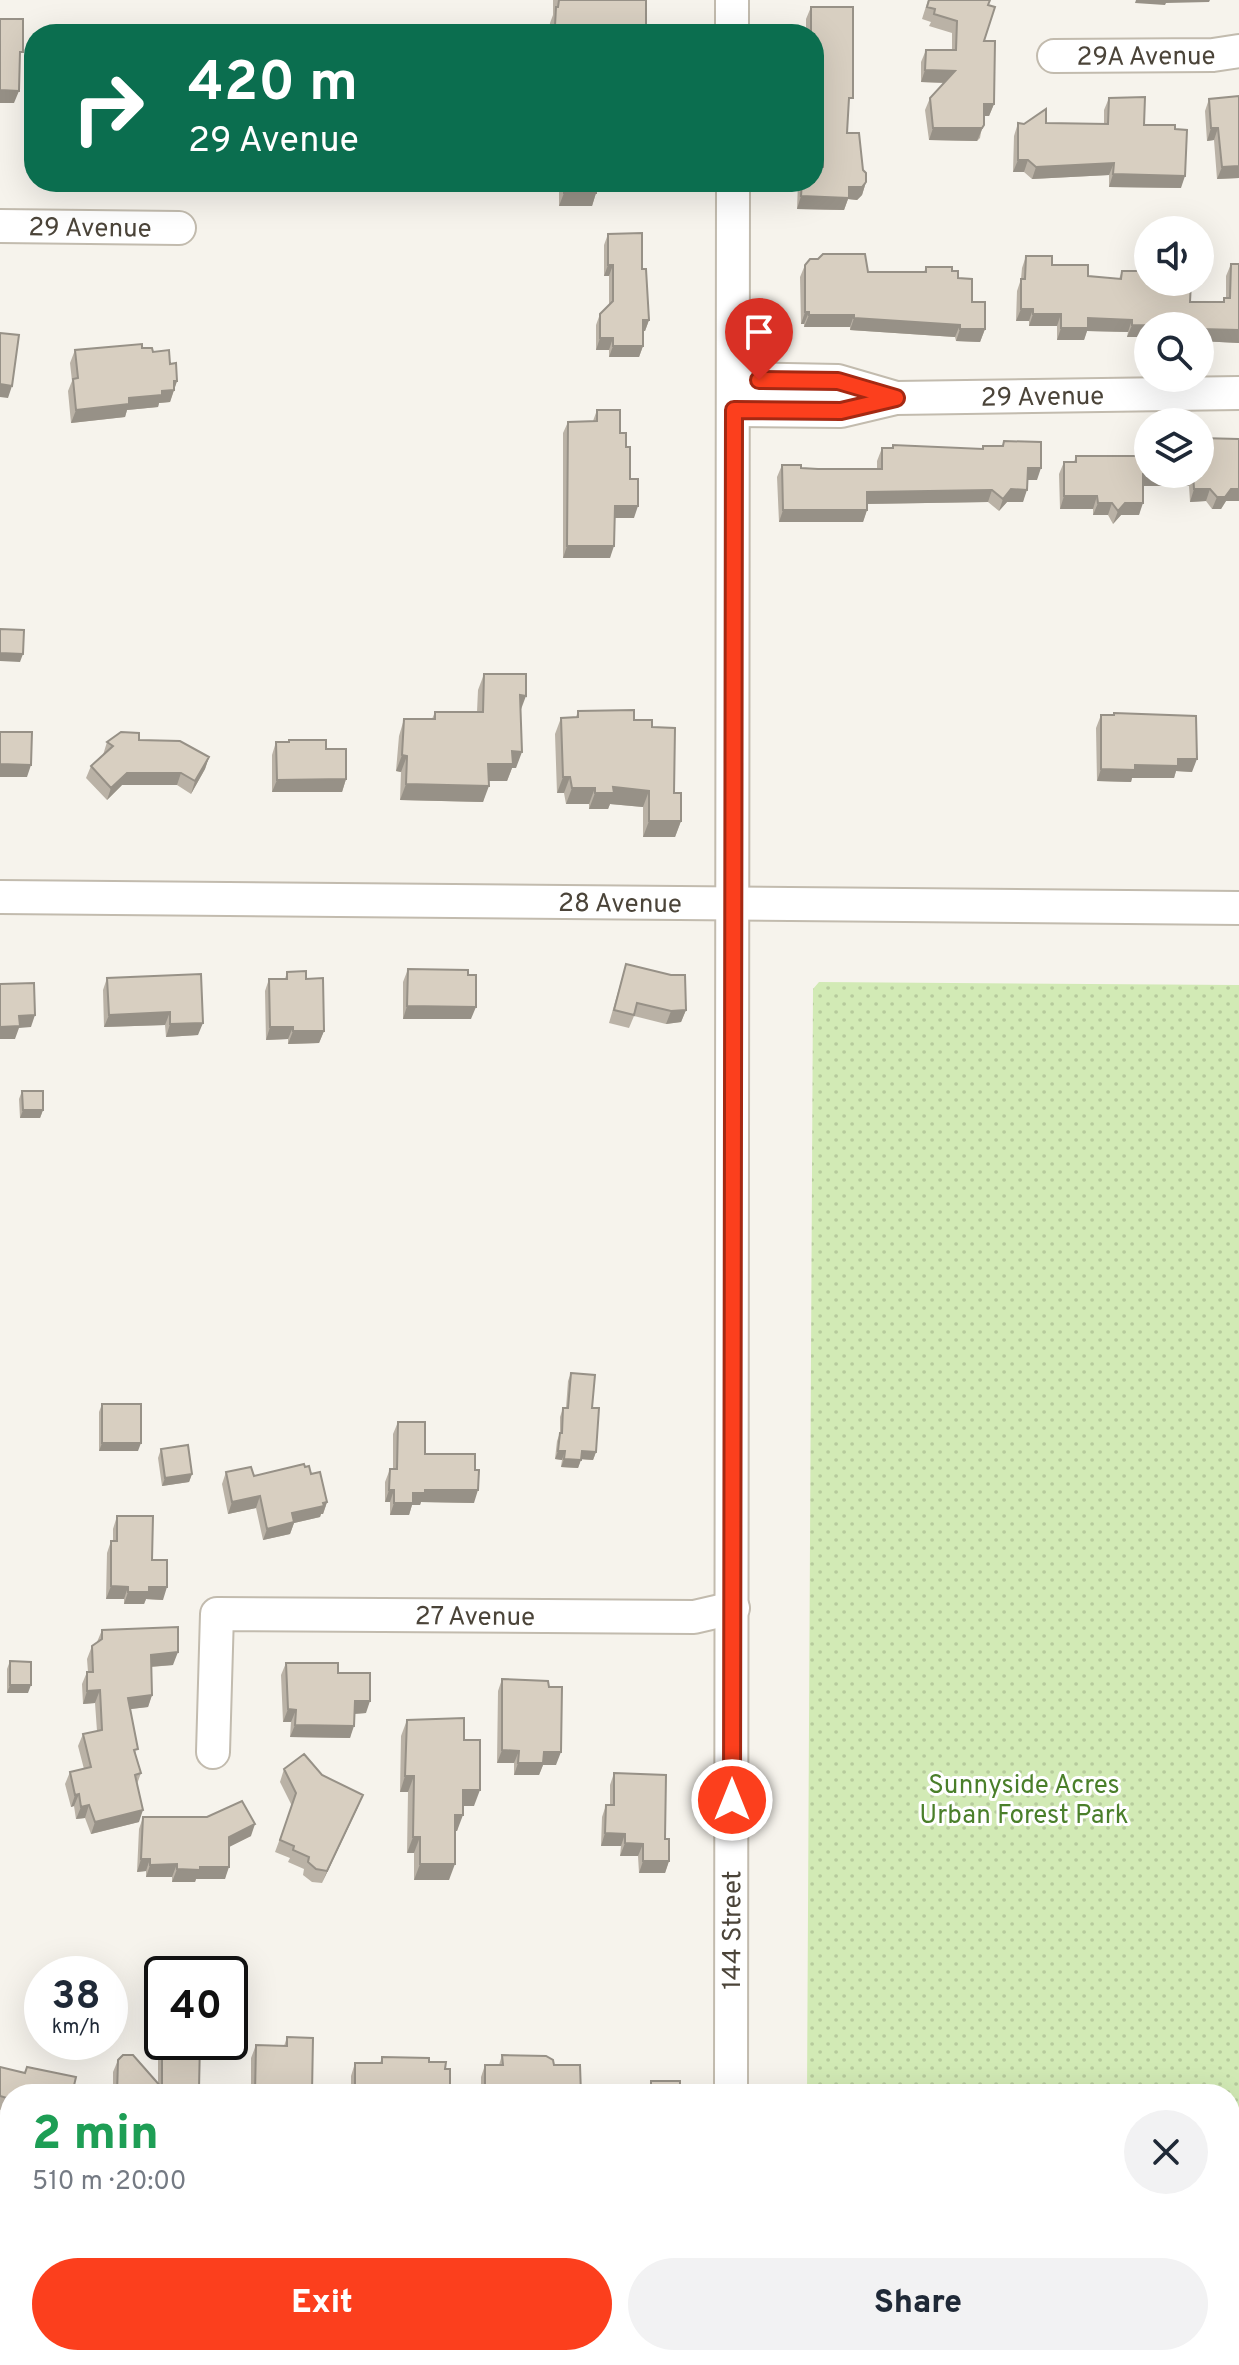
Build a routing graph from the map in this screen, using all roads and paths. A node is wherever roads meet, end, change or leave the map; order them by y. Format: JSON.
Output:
{"nodes":[{"id":1,"x":732,"y":0,"type":"edge"},
{"id":2,"x":732,"y":24,"type":"edge"},
{"id":3,"x":1239,"y":51,"type":"edge"},
{"id":4,"x":1054,"y":56,"type":"dead end"},
{"id":5,"x":733,"y":192,"type":"edge"},
{"id":6,"x":0,"y":226,"type":"edge"},
{"id":7,"x":179,"y":228,"type":"dead end"},
{"id":8,"x":1239,"y":393,"type":"edge"},
{"id":9,"x":734,"y":395,"type":"junction"},
{"id":10,"x":0,"y":897,"type":"edge"},
{"id":11,"x":734,"y":904,"type":"junction"},
{"id":12,"x":1239,"y":908,"type":"edge"},
{"id":13,"x":733,"y":1608,"type":"junction"},
{"id":14,"x":213,"y":1752,"type":"dead end"},
{"id":15,"x":731,"y":2084,"type":"edge"}],
"edges":[{"from":1,"to":2,"type":"street"},
{"from":3,"to":4,"type":"street","name":"29A Avenue"},
{"from":5,"to":9,"type":"street","name":"144 Street"},
{"from":6,"to":7,"type":"street","name":"29 Avenue"},
{"from":8,"to":9,"type":"street","name":"29 Avenue"},
{"from":9,"to":11,"type":"street","name":"144 Street"},
{"from":10,"to":11,"type":"street","name":"28 Avenue"},
{"from":11,"to":12,"type":"street","name":"28 Avenue"},
{"from":11,"to":13,"type":"street","name":"144 Street"},
{"from":13,"to":14,"type":"street","name":"27 Avenue"},
{"from":13,"to":15,"type":"street","name":"144 Street"}]}
